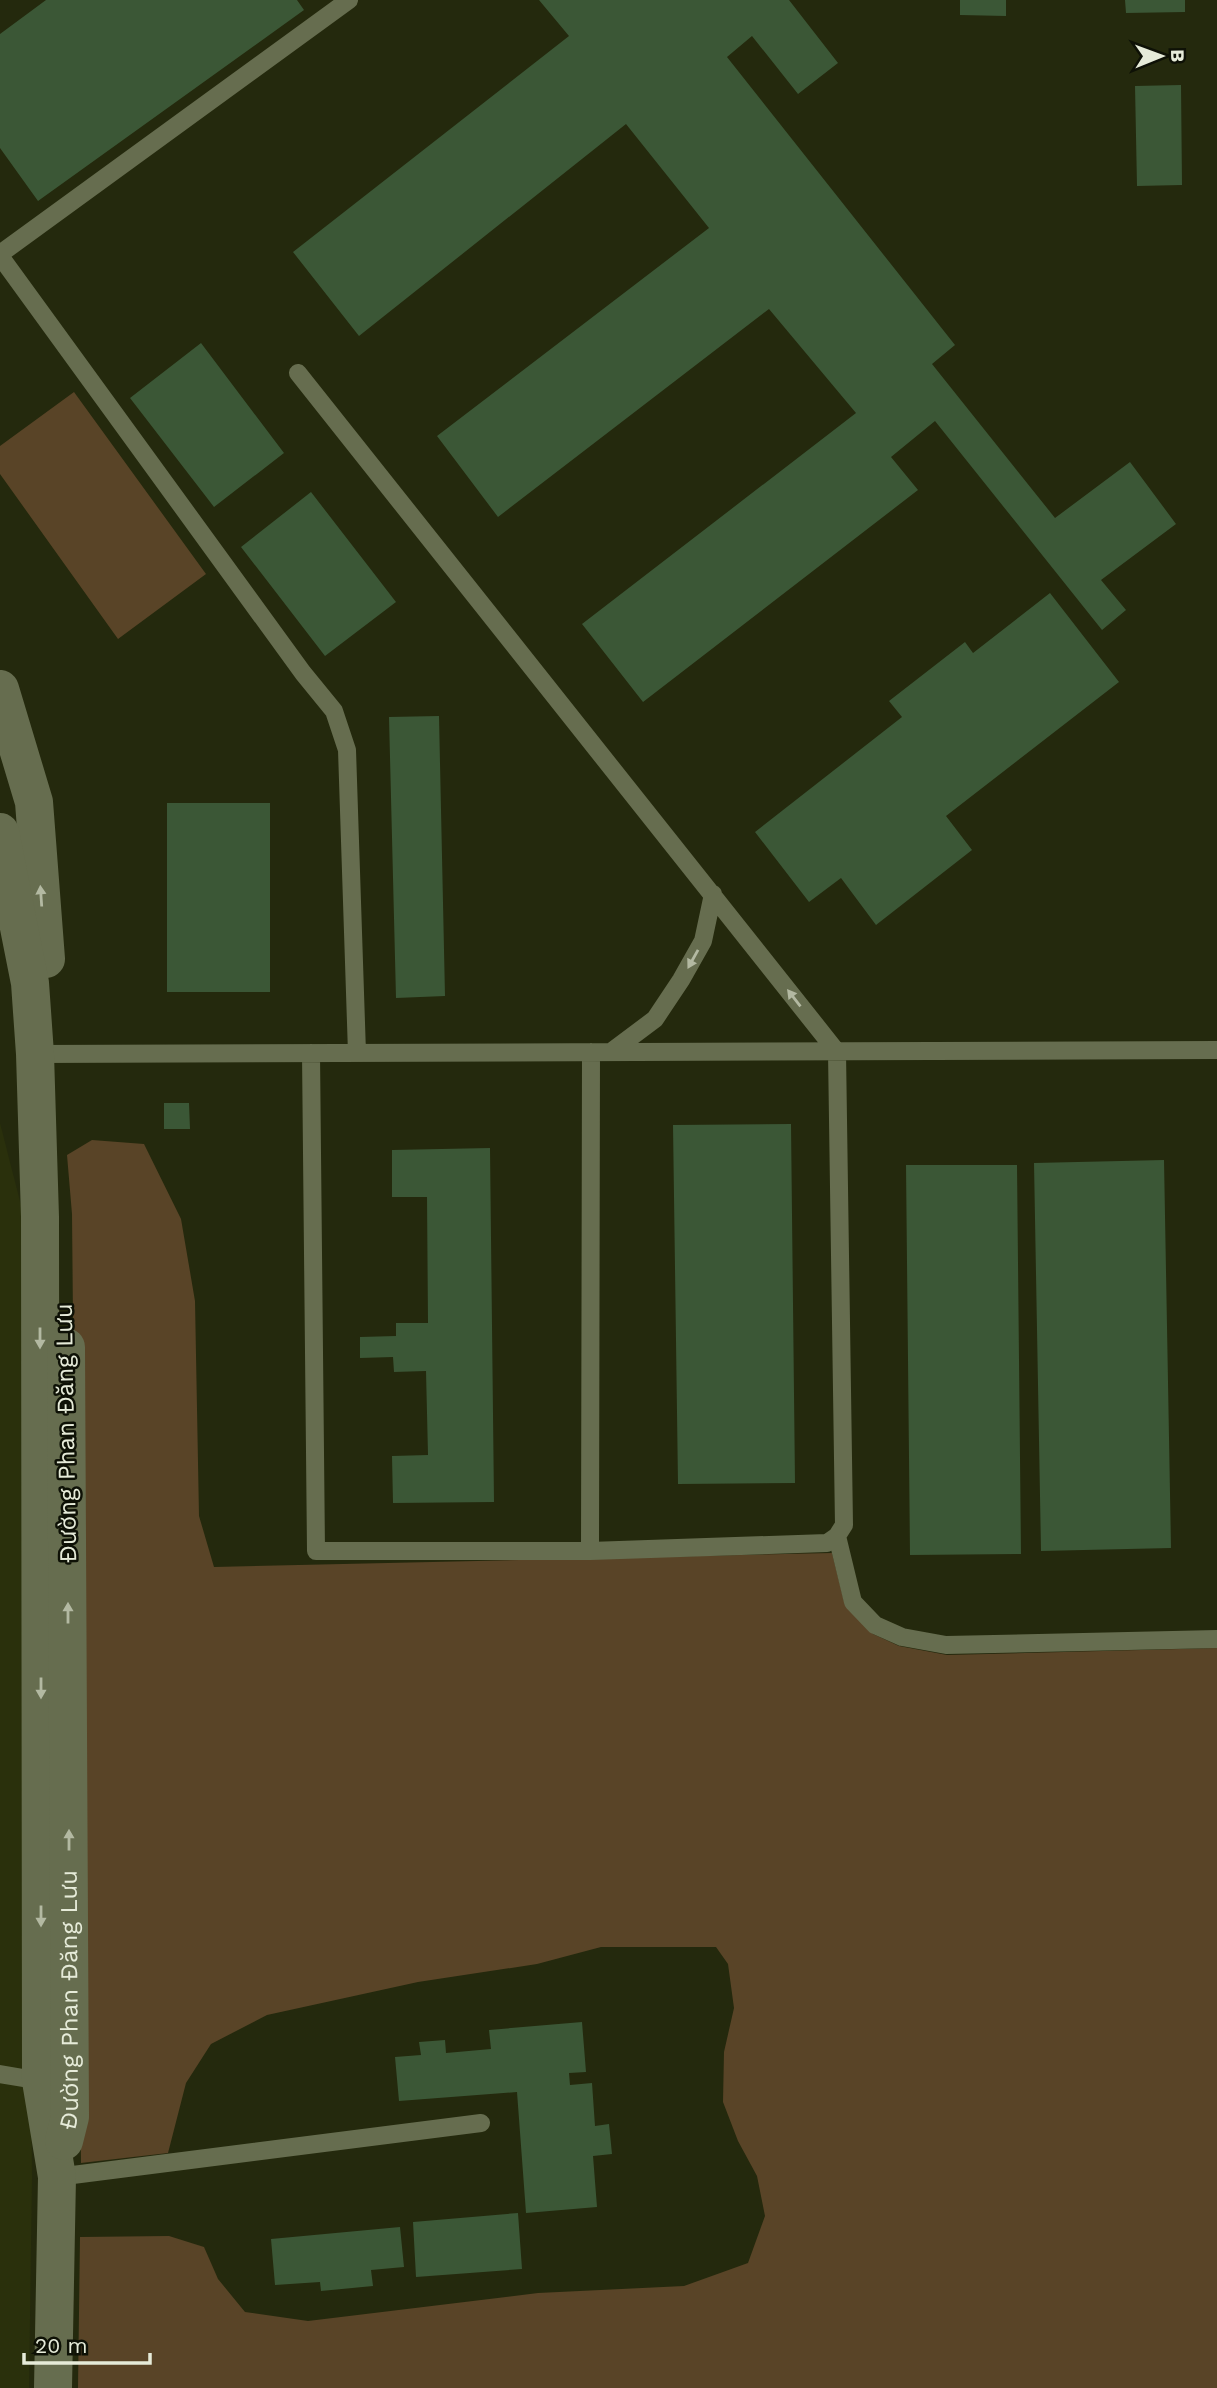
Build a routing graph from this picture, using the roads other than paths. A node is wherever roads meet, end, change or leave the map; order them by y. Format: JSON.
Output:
{"nodes":[{"id":1,"x":349,"y":0,"type":"edge"},
{"id":2,"x":0,"y":255,"type":"edge"},
{"id":3,"x":298,"y":373,"type":"dead end"},
{"id":4,"x":0,"y":689,"type":"edge"},
{"id":5,"x":0,"y":832,"type":"edge"},
{"id":6,"x":713,"y":894,"type":"junction"},
{"id":7,"x":1217,"y":1050,"type":"edge"},
{"id":8,"x":591,"y":1052,"type":"junction"},
{"id":9,"x":611,"y":1052,"type":"junction"},
{"id":10,"x":837,"y":1052,"type":"junction"},
{"id":11,"x":311,"y":1053,"type":"junction"},
{"id":12,"x":357,"y":1053,"type":"junction"},
{"id":13,"x":44,"y":1054,"type":"junction"},
{"id":14,"x":837,"y":1536,"type":"junction"},
{"id":15,"x":590,"y":1551,"type":"junction"},
{"id":16,"x":1217,"y":1639,"type":"edge"},
{"id":17,"x":0,"y":2074,"type":"edge"},
{"id":18,"x":41,"y":2081,"type":"junction"},
{"id":19,"x":481,"y":2123,"type":"dead end"},
{"id":20,"x":57,"y":2177,"type":"junction"},
{"id":21,"x":53,"y":2388,"type":"edge"}],
"edges":[{"from":1,"to":2,"type":"lane"},
{"from":2,"to":12,"type":"lane"},
{"from":3,"to":6,"type":"lane"},
{"from":13,"to":4,"type":"street","name":"Đường Phan Đăng Lưu","one_way":true},
{"from":5,"to":13,"type":"street","name":"Đường Phan Đăng Lưu"},
{"from":6,"to":9,"type":"lane","one_way":true},
{"from":10,"to":6,"type":"lane","one_way":true},
{"from":7,"to":10,"type":"lane"},
{"from":8,"to":9,"type":"lane"},
{"from":8,"to":12,"type":"lane"},
{"from":8,"to":15,"type":"lane"},
{"from":9,"to":10,"type":"lane"},
{"from":10,"to":14,"type":"lane"},
{"from":11,"to":12,"type":"lane"},
{"from":11,"to":13,"type":"lane"},
{"from":11,"to":15,"type":"lane"},
{"from":13,"to":18,"type":"street","name":"Đường Phan Đăng Lưu","one_way":true},
{"from":20,"to":13,"type":"street","name":"Đường Phan Đăng Lưu","one_way":true},
{"from":14,"to":15,"type":"lane"},
{"from":14,"to":16,"type":"lane"},
{"from":17,"to":18,"type":"lane"},
{"from":18,"to":20,"type":"street","name":"Đường Phan Đăng Lưu"},
{"from":19,"to":20,"type":"lane"},
{"from":20,"to":21,"type":"street"}]}
